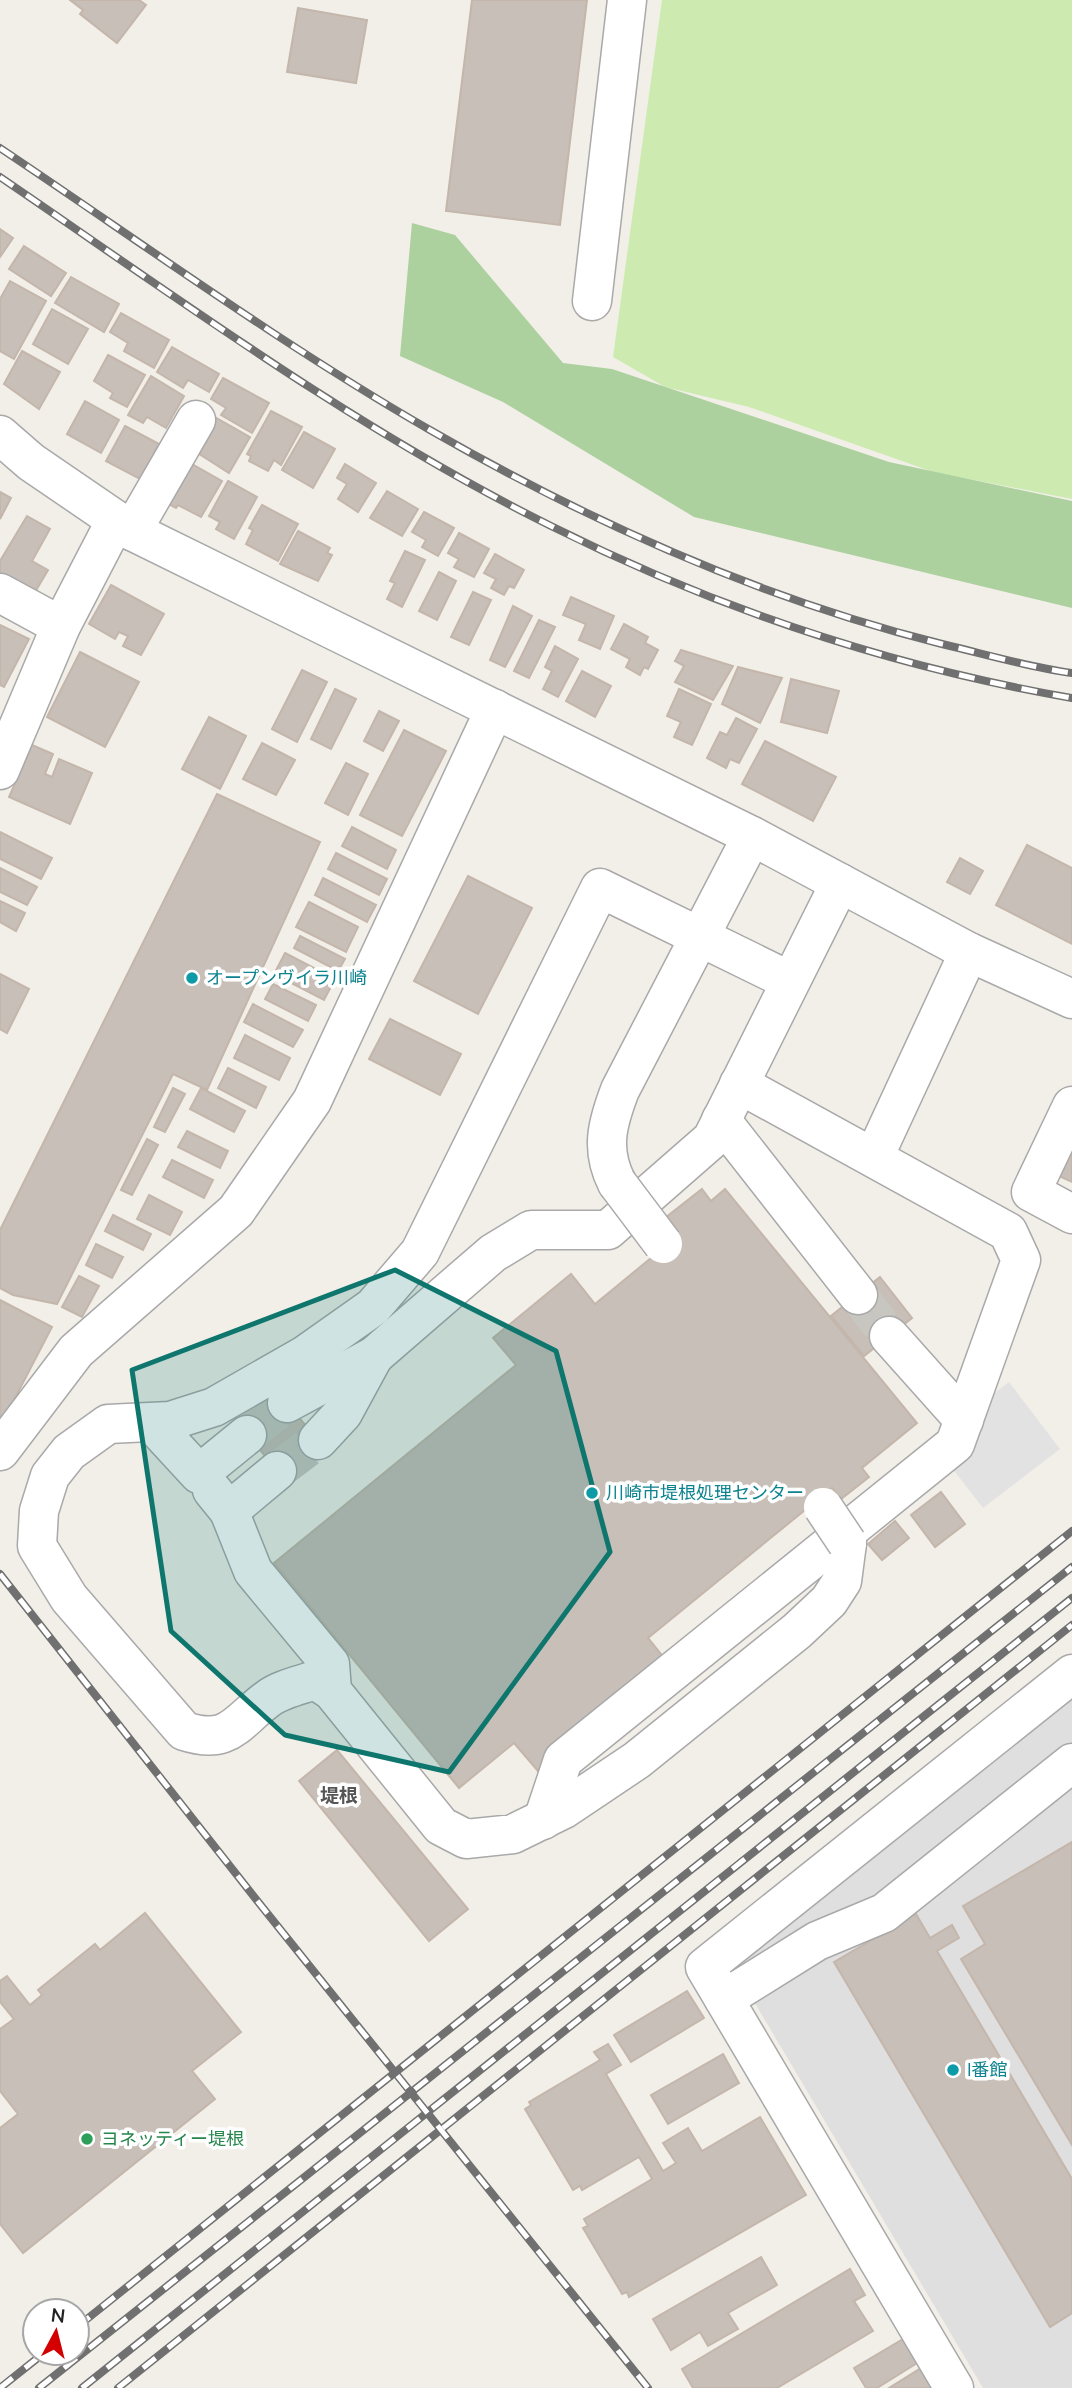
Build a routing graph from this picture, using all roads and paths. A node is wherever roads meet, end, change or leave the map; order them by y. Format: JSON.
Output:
{"nodes":[{"id":1,"x":627,"y":0,"type":"edge"},
{"id":2,"x":592,"y":301,"type":"dead end"},
{"id":3,"x":196,"y":420,"type":"dead end"},
{"id":4,"x":0,"y":435,"type":"edge"},
{"id":5,"x":124,"y":526,"type":"junction"},
{"id":6,"x":0,"y":593,"type":"edge"},
{"id":7,"x":61,"y":626,"type":"junction"},
{"id":8,"x":495,"y":709,"type":"junction"},
{"id":9,"x":0,"y":770,"type":"edge"},
{"id":10,"x":752,"y":836,"type":"junction"},
{"id":11,"x":840,"y":883,"type":"junction"},
{"id":12,"x":701,"y":935,"type":"junction"},
{"id":13,"x":969,"y":953,"type":"junction"},
{"id":14,"x":790,"y":981,"type":"junction"},
{"id":15,"x":1072,"y":999,"type":"edge"},
{"id":16,"x":739,"y":1084,"type":"junction"},
{"id":17,"x":1072,"y":1105,"type":"edge"},
{"id":18,"x":720,"y":1120,"type":"junction"},
{"id":19,"x":874,"y":1157,"type":"junction"},
{"id":20,"x":1072,"y":1214,"type":"edge"},
{"id":21,"x":663,"y":1244,"type":"dead end"},
{"id":22,"x":420,"y":1252,"type":"junction"},
{"id":23,"x":450,"y":1290,"type":"junction"},
{"id":24,"x":858,"y":1295,"type":"tunnel mouth"},
{"id":25,"x":889,"y":1336,"type":"tunnel mouth"},
{"id":26,"x":373,"y":1356,"type":"junction"},
{"id":27,"x":287,"y":1403,"type":"tunnel mouth"},
{"id":28,"x":964,"y":1420,"type":"junction"},
{"id":29,"x":152,"y":1423,"type":"junction"},
{"id":30,"x":247,"y":1435,"type":"tunnel mouth"},
{"id":31,"x":318,"y":1440,"type":"tunnel mouth"},
{"id":32,"x":0,"y":1451,"type":"edge"},
{"id":33,"x":277,"y":1471,"type":"tunnel mouth"},
{"id":34,"x":199,"y":1474,"type":"junction"},
{"id":35,"x":823,"y":1507,"type":"dead end"},
{"id":36,"x":229,"y":1511,"type":"junction"},
{"id":37,"x":1072,"y":1675,"type":"edge"},
{"id":38,"x":332,"y":1691,"type":"junction"},
{"id":39,"x":1072,"y":1763,"type":"edge"},
{"id":40,"x":542,"y":1819,"type":"junction"},
{"id":41,"x":724,"y":1999,"type":"junction"},
{"id":42,"x":954,"y":2388,"type":"edge"}],
"edges":[{"from":1,"to":2,"type":"street"},
{"from":3,"to":5,"type":"street"},
{"from":4,"to":5,"type":"street"},
{"from":5,"to":7,"type":"street"},
{"from":5,"to":8,"type":"street"},
{"from":6,"to":7,"type":"street"},
{"from":7,"to":9,"type":"street"},
{"from":8,"to":10,"type":"street"},
{"from":8,"to":32,"type":"street"},
{"from":10,"to":11,"type":"street"},
{"from":10,"to":12,"type":"street"},
{"from":11,"to":13,"type":"street"},
{"from":11,"to":14,"type":"street"},
{"from":12,"to":14,"type":"street"},
{"from":12,"to":21,"type":"street","bridge":true},
{"from":12,"to":22,"type":"street"},
{"from":13,"to":15,"type":"street"},
{"from":13,"to":19,"type":"street"},
{"from":14,"to":16,"type":"street"},
{"from":16,"to":18,"type":"street"},
{"from":16,"to":19,"type":"street"},
{"from":17,"to":20,"type":"street"},
{"from":18,"to":23,"type":"street"},
{"from":18,"to":24,"type":"street"},
{"from":19,"to":28,"type":"street"},
{"from":22,"to":23,"type":"street"},
{"from":22,"to":29,"type":"street"},
{"from":23,"to":26,"type":"street"},
{"from":25,"to":28,"type":"street"},
{"from":26,"to":27,"type":"street"},
{"from":26,"to":31,"type":"street"},
{"from":28,"to":40,"type":"street"},
{"from":29,"to":34,"type":"street"},
{"from":29,"to":38,"type":"street"},
{"from":30,"to":34,"type":"street"},
{"from":33,"to":36,"type":"street"},
{"from":34,"to":36,"type":"street"},
{"from":35,"to":40,"type":"street","bridge":true},
{"from":36,"to":38,"type":"street"},
{"from":37,"to":41,"type":"street"},
{"from":38,"to":40,"type":"street"},
{"from":39,"to":41,"type":"street"},
{"from":41,"to":42,"type":"street"}]}
